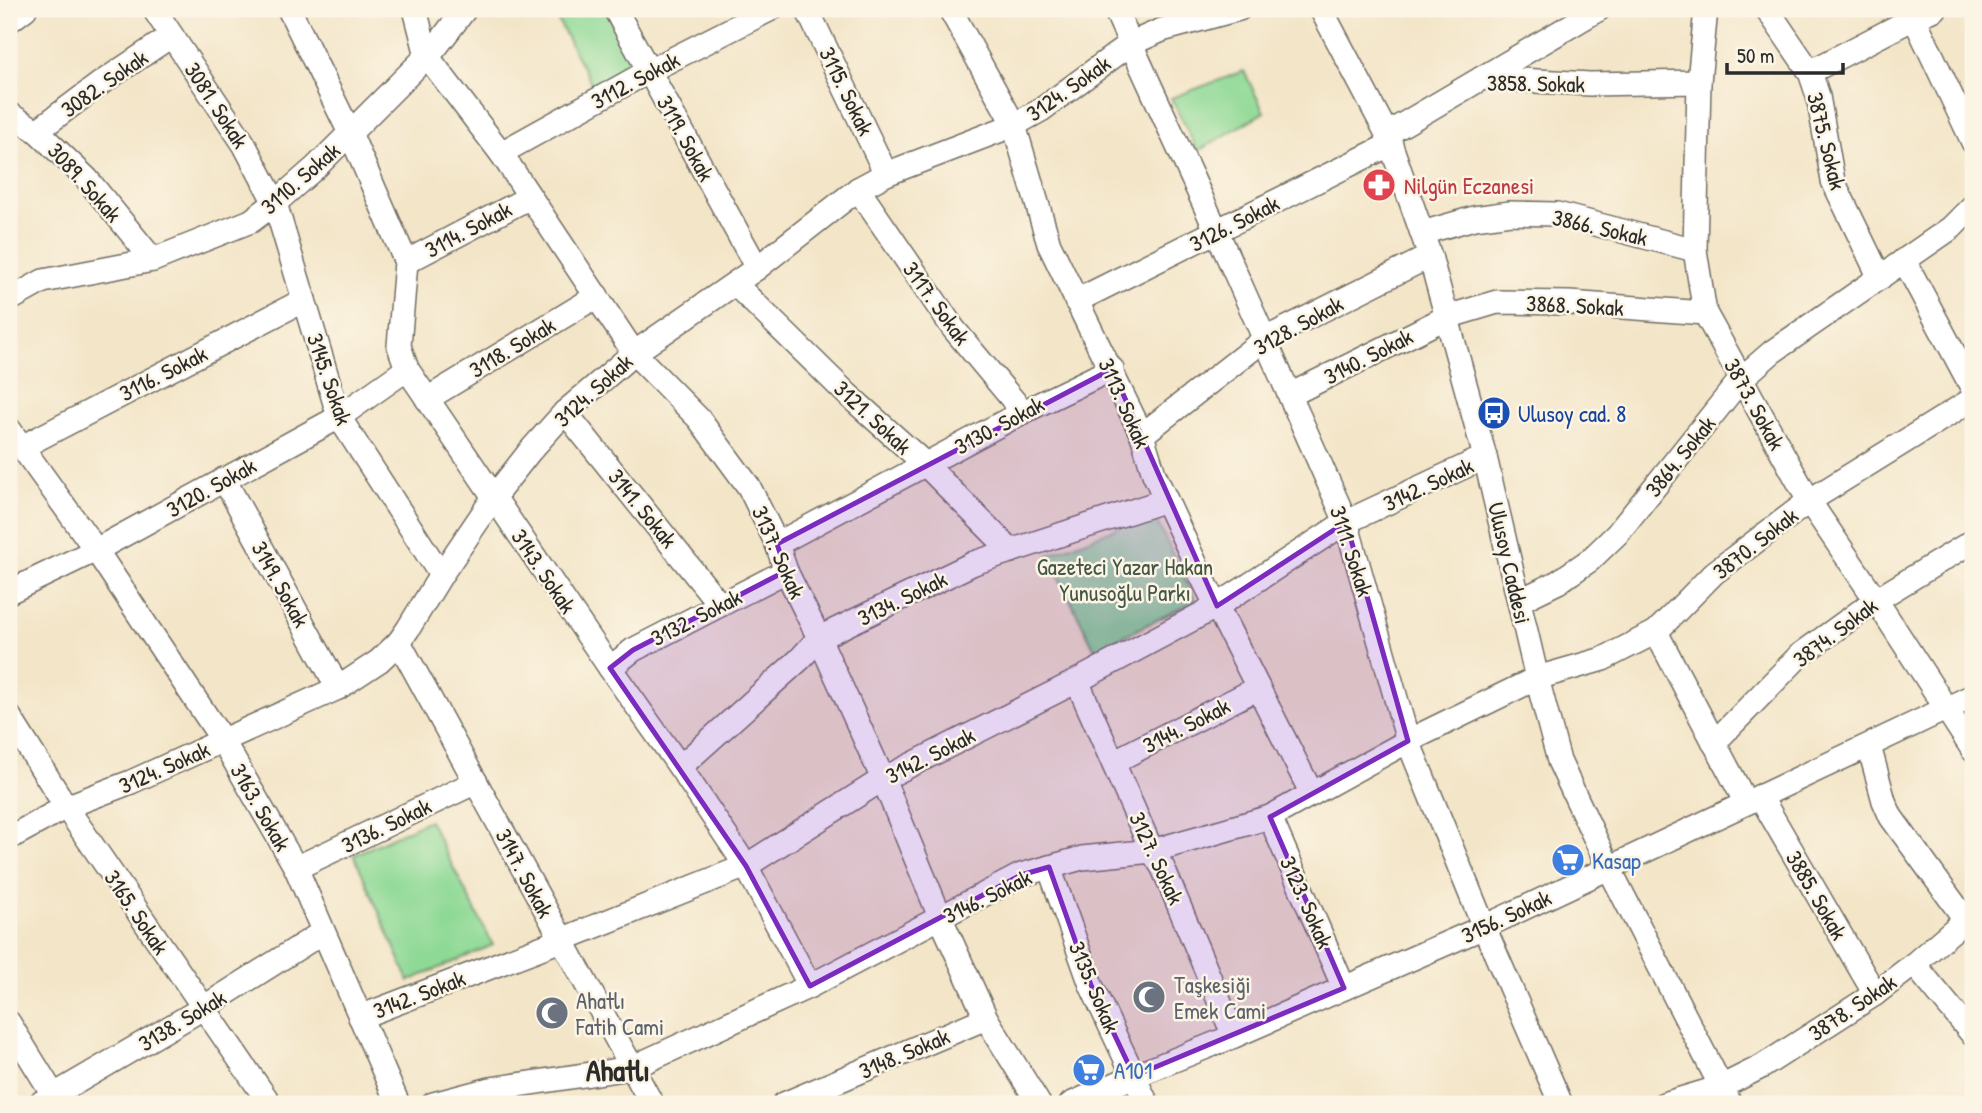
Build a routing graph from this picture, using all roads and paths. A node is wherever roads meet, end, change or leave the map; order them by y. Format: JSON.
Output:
{"nodes":[{"id":1,"x":25,"y":9,"type":"edge"},
{"id":2,"x":154,"y":9,"type":"edge"},
{"id":3,"x":289,"y":9,"type":"edge"},
{"id":4,"x":415,"y":9,"type":"edge"},
{"id":5,"x":465,"y":9,"type":"edge"},
{"id":6,"x":615,"y":9,"type":"edge"},
{"id":7,"x":771,"y":9,"type":"edge"},
{"id":8,"x":807,"y":9,"type":"edge"},
{"id":9,"x":950,"y":9,"type":"edge"},
{"id":10,"x":1115,"y":9,"type":"edge"},
{"id":11,"x":1240,"y":9,"type":"edge"},
{"id":12,"x":1321,"y":9,"type":"edge"},
{"id":13,"x":1599,"y":9,"type":"edge"},
{"id":14,"x":1767,"y":9,"type":"edge"},
{"id":15,"x":1935,"y":9,"type":"edge"},
{"id":16,"x":1703,"y":10,"type":"edge"},
{"id":17,"x":1912,"y":13,"type":"edge"},
{"id":18,"x":9,"y":21,"type":"edge"},
{"id":19,"x":171,"y":36,"type":"junction"},
{"id":20,"x":1130,"y":44,"type":"junction"},
{"id":21,"x":427,"y":56,"type":"junction"},
{"id":22,"x":649,"y":71,"type":"junction"},
{"id":23,"x":1810,"y":72,"type":"junction"},
{"id":24,"x":1482,"y":78,"type":"junction"},
{"id":25,"x":1699,"y":82,"type":"junction"},
{"id":26,"x":19,"y":123,"type":"edge"},
{"id":27,"x":1014,"y":125,"type":"junction"},
{"id":28,"x":350,"y":133,"type":"junction"},
{"id":29,"x":1389,"y":139,"type":"junction"},
{"id":30,"x":1973,"y":142,"type":"edge"},
{"id":31,"x":501,"y":152,"type":"junction"},
{"id":32,"x":886,"y":174,"type":"junction"},
{"id":33,"x":858,"y":189,"type":"junction"},
{"id":34,"x":530,"y":197,"type":"junction"},
{"id":35,"x":275,"y":203,"type":"junction"},
{"id":36,"x":1973,"y":206,"type":"edge"},
{"id":37,"x":1217,"y":232,"type":"junction"},
{"id":38,"x":1422,"y":233,"type":"junction"},
{"id":39,"x":1695,"y":250,"type":"junction"},
{"id":40,"x":1430,"y":256,"type":"junction"},
{"id":41,"x":153,"y":260,"type":"junction"},
{"id":42,"x":1904,"y":260,"type":"junction"},
{"id":43,"x":406,"y":262,"type":"junction"},
{"id":44,"x":757,"y":268,"type":"junction"},
{"id":45,"x":1880,"y":278,"type":"junction"},
{"id":46,"x":734,"y":284,"type":"junction"},
{"id":47,"x":597,"y":296,"type":"junction"},
{"id":48,"x":9,"y":300,"type":"edge"},
{"id":49,"x":303,"y":300,"type":"junction"},
{"id":50,"x":1076,"y":301,"type":"junction"},
{"id":51,"x":1705,"y":313,"type":"junction"},
{"id":52,"x":1447,"y":317,"type":"junction"},
{"id":53,"x":1265,"y":340,"type":"junction"},
{"id":54,"x":634,"y":353,"type":"junction"},
{"id":55,"x":407,"y":369,"type":"junction"},
{"id":56,"x":1112,"y":369,"type":"junction"},
{"id":57,"x":1741,"y":379,"type":"junction"},
{"id":58,"x":1973,"y":388,"type":"edge"},
{"id":59,"x":1290,"y":396,"type":"junction"},
{"id":60,"x":427,"y":399,"type":"junction"},
{"id":61,"x":1973,"y":399,"type":"edge"},
{"id":62,"x":565,"y":412,"type":"junction"},
{"id":63,"x":1023,"y":412,"type":"junction"},
{"id":64,"x":339,"y":417,"type":"junction"},
{"id":65,"x":1142,"y":435,"type":"junction"},
{"id":66,"x":15,"y":438,"type":"edge"},
{"id":67,"x":1485,"y":457,"type":"junction"},
{"id":68,"x":925,"y":464,"type":"junction"},
{"id":69,"x":224,"y":480,"type":"junction"},
{"id":70,"x":494,"y":497,"type":"junction"},
{"id":71,"x":1167,"y":500,"type":"junction"},
{"id":72,"x":1809,"y":501,"type":"junction"},
{"id":73,"x":1346,"y":522,"type":"junction"},
{"id":74,"x":1973,"y":541,"type":"edge"},
{"id":75,"x":777,"y":544,"type":"junction"},
{"id":76,"x":96,"y":550,"type":"junction"},
{"id":77,"x":1011,"y":551,"type":"junction"},
{"id":78,"x":786,"y":571,"type":"junction"},
{"id":79,"x":441,"y":575,"type":"junction"},
{"id":80,"x":9,"y":592,"type":"edge"},
{"id":81,"x":1876,"y":600,"type":"junction"},
{"id":82,"x":1519,"y":601,"type":"junction"},
{"id":83,"x":720,"y":605,"type":"junction"},
{"id":84,"x":1217,"y":606,"type":"junction"},
{"id":85,"x":1656,"y":632,"type":"junction"},
{"id":86,"x":819,"y":638,"type":"junction"},
{"id":87,"x":399,"y":642,"type":"junction"},
{"id":88,"x":610,"y":668,"type":"junction"},
{"id":89,"x":1537,"y":678,"type":"junction"},
{"id":90,"x":1077,"y":681,"type":"junction"},
{"id":91,"x":338,"y":688,"type":"junction"},
{"id":92,"x":1258,"y":688,"type":"junction"},
{"id":93,"x":1973,"y":696,"type":"edge"},
{"id":94,"x":1947,"y":709,"type":"junction"},
{"id":95,"x":9,"y":716,"type":"edge"},
{"id":96,"x":223,"y":741,"type":"junction"},
{"id":97,"x":1408,"y":741,"type":"junction"},
{"id":98,"x":1714,"y":743,"type":"junction"},
{"id":99,"x":1869,"y":746,"type":"junction"},
{"id":100,"x":1973,"y":750,"type":"edge"},
{"id":101,"x":1113,"y":762,"type":"junction"},
{"id":102,"x":680,"y":767,"type":"junction"},
{"id":103,"x":883,"y":779,"type":"junction"},
{"id":104,"x":476,"y":782,"type":"junction"},
{"id":105,"x":1312,"y":794,"type":"junction"},
{"id":106,"x":1753,"y":799,"type":"junction"},
{"id":107,"x":66,"y":807,"type":"junction"},
{"id":108,"x":1270,"y":817,"type":"junction"},
{"id":109,"x":9,"y":838,"type":"edge"},
{"id":110,"x":1152,"y":850,"type":"junction"},
{"id":111,"x":746,"y":866,"type":"junction"},
{"id":112,"x":1049,"y":867,"type":"junction"},
{"id":113,"x":296,"y":868,"type":"junction"},
{"id":114,"x":1609,"y":868,"type":"junction"},
{"id":115,"x":1969,"y":916,"type":"edge"},
{"id":116,"x":941,"y":919,"type":"junction"},
{"id":117,"x":1484,"y":928,"type":"junction"},
{"id":118,"x":323,"y":932,"type":"junction"},
{"id":119,"x":561,"y":940,"type":"junction"},
{"id":120,"x":1914,"y":964,"type":"junction"},
{"id":121,"x":810,"y":986,"type":"junction"},
{"id":122,"x":1344,"y":988,"type":"junction"},
{"id":123,"x":1875,"y":995,"type":"junction"},
{"id":124,"x":202,"y":1008,"type":"junction"},
{"id":125,"x":360,"y":1017,"type":"junction"},
{"id":126,"x":986,"y":1018,"type":"junction"},
{"id":127,"x":9,"y":1023,"type":"edge"},
{"id":128,"x":1973,"y":1035,"type":"edge"},
{"id":129,"x":1234,"y":1036,"type":"junction"},
{"id":130,"x":631,"y":1068,"type":"junction"},
{"id":131,"x":1134,"y":1076,"type":"junction"},
{"id":132,"x":1726,"y":1096,"type":"edge"},
{"id":133,"x":494,"y":1097,"type":"edge"},
{"id":134,"x":51,"y":1102,"type":"edge"},
{"id":135,"x":270,"y":1104,"type":"edge"},
{"id":136,"x":398,"y":1104,"type":"edge"},
{"id":137,"x":433,"y":1104,"type":"edge"},
{"id":138,"x":652,"y":1104,"type":"edge"},
{"id":139,"x":784,"y":1104,"type":"edge"},
{"id":140,"x":1039,"y":1104,"type":"edge"},
{"id":141,"x":1071,"y":1104,"type":"edge"},
{"id":142,"x":1146,"y":1104,"type":"edge"},
{"id":143,"x":1562,"y":1104,"type":"edge"},
{"id":144,"x":1664,"y":1104,"type":"edge"}],
"edges":[{"from":1,"to":18,"type":"street"},
{"from":2,"to":19,"type":"street","name":"3081. Sokak"},
{"from":3,"to":28,"type":"street","name":"3143. Sokak"},
{"from":4,"to":21,"type":"street"},
{"from":5,"to":21,"type":"street","name":"3110. Sokak"},
{"from":6,"to":22,"type":"street","name":"3119. Sokak"},
{"from":7,"to":22,"type":"street","name":"3112. Sokak"},
{"from":8,"to":32,"type":"street","name":"3115. Sokak"},
{"from":9,"to":27,"type":"street","name":"3113. Sokak"},
{"from":10,"to":20,"type":"street","name":"3111. Sokak"},
{"from":11,"to":20,"type":"street","name":"3124. Sokak"},
{"from":12,"to":29,"type":"street","name":"Ulusoy Caddesi"},
{"from":13,"to":24,"type":"street"},
{"from":14,"to":23,"type":"street","name":"3875. Sokak"},
{"from":15,"to":17,"type":"street"},
{"from":16,"to":25,"type":"street","name":"3873. Sokak"},
{"from":17,"to":23,"type":"street"},
{"from":17,"to":30,"type":"street"},
{"from":19,"to":26,"type":"street","name":"3082. Sokak"},
{"from":19,"to":35,"type":"street","name":"3081. Sokak"},
{"from":20,"to":27,"type":"street","name":"3124. Sokak"},
{"from":20,"to":37,"type":"street","name":"3111. Sokak"},
{"from":21,"to":28,"type":"street","name":"3110. Sokak"},
{"from":21,"to":31,"type":"street","name":"3137. Sokak"},
{"from":22,"to":31,"type":"street","name":"3112. Sokak"},
{"from":22,"to":44,"type":"street","name":"3119. Sokak"},
{"from":23,"to":45,"type":"street","name":"3875. Sokak"},
{"from":24,"to":25,"type":"street","name":"3858. Sokak"},
{"from":24,"to":29,"type":"street","name":"3858. Sokak"},
{"from":25,"to":39,"type":"street","name":"3873. Sokak"},
{"from":26,"to":41,"type":"street","name":"3089. Sokak"},
{"from":27,"to":32,"type":"street","name":"3124. Sokak"},
{"from":27,"to":50,"type":"street","name":"3113. Sokak"},
{"from":28,"to":35,"type":"street","name":"3110. Sokak"},
{"from":28,"to":43,"type":"street","name":"3143. Sokak"},
{"from":29,"to":37,"type":"street","name":"3126. Sokak"},
{"from":29,"to":38,"type":"street","name":"Ulusoy Caddesi"},
{"from":31,"to":34,"type":"street","name":"3137. Sokak"},
{"from":32,"to":33,"type":"street","name":"3124. Sokak"},
{"from":33,"to":44,"type":"street","name":"3124. Sokak"},
{"from":33,"to":63,"type":"street","name":"3117. Sokak"},
{"from":34,"to":43,"type":"street","name":"3114. Sokak"},
{"from":34,"to":47,"type":"street","name":"3137. Sokak"},
{"from":35,"to":41,"type":"street","name":"3110. Sokak"},
{"from":35,"to":49,"type":"street","name":"3145. Sokak"},
{"from":36,"to":42,"type":"street","name":"3864. Sokak"},
{"from":37,"to":50,"type":"street","name":"3126. Sokak"},
{"from":37,"to":53,"type":"street","name":"3111. Sokak"},
{"from":38,"to":39,"type":"street","name":"3866. Sokak"},
{"from":38,"to":40,"type":"street","name":"Ulusoy Caddesi"},
{"from":39,"to":51,"type":"street","name":"3873. Sokak"},
{"from":40,"to":52,"type":"street","name":"Ulusoy Caddesi"},
{"from":40,"to":53,"type":"street","name":"3128. Sokak"},
{"from":41,"to":48,"type":"street","name":"3110. Sokak"},
{"from":42,"to":45,"type":"street","name":"3864. Sokak"},
{"from":42,"to":58,"type":"street"},
{"from":43,"to":55,"type":"street","name":"3143. Sokak"},
{"from":44,"to":46,"type":"street","name":"3124. Sokak"},
{"from":45,"to":57,"type":"street","name":"3864. Sokak"},
{"from":46,"to":54,"type":"street","name":"3124. Sokak"},
{"from":46,"to":68,"type":"street","name":"3121. Sokak"},
{"from":47,"to":54,"type":"street","name":"3137. Sokak"},
{"from":47,"to":60,"type":"street","name":"3118. Sokak"},
{"from":49,"to":64,"type":"street","name":"3145. Sokak"},
{"from":49,"to":66,"type":"street","name":"3116. Sokak"},
{"from":50,"to":56,"type":"street","name":"3113. Sokak"},
{"from":51,"to":52,"type":"street","name":"3868. Sokak"},
{"from":51,"to":57,"type":"street","name":"3873. Sokak"},
{"from":52,"to":59,"type":"street","name":"3140. Sokak"},
{"from":52,"to":67,"type":"street","name":"Ulusoy Caddesi"},
{"from":53,"to":59,"type":"street","name":"3111. Sokak"},
{"from":53,"to":65,"type":"street","name":"3128. Sokak"},
{"from":54,"to":62,"type":"street","name":"3124. Sokak"},
{"from":54,"to":75,"type":"street","name":"3137. Sokak"},
{"from":55,"to":60,"type":"street","name":"3143. Sokak"},
{"from":55,"to":64,"type":"street","name":"3120. Sokak"},
{"from":56,"to":63,"type":"street","name":"3130. Sokak"},
{"from":56,"to":65,"type":"street","name":"3113. Sokak"},
{"from":57,"to":72,"type":"street","name":"3873. Sokak"},
{"from":57,"to":82,"type":"street","name":"3864. Sokak"},
{"from":59,"to":73,"type":"street","name":"3111. Sokak"},
{"from":60,"to":70,"type":"street","name":"3143. Sokak"},
{"from":61,"to":72,"type":"street","name":"3870. Sokak"},
{"from":62,"to":70,"type":"street","name":"3124. Sokak"},
{"from":62,"to":83,"type":"street","name":"3141. Sokak"},
{"from":63,"to":68,"type":"street","name":"3130. Sokak"},
{"from":64,"to":69,"type":"street","name":"3120. Sokak"},
{"from":64,"to":79,"type":"street","name":"3145. Sokak"},
{"from":65,"to":71,"type":"street","name":"3113. Sokak"},
{"from":66,"to":76,"type":"street","name":"3163. Sokak"},
{"from":67,"to":73,"type":"street","name":"3142. Sokak"},
{"from":67,"to":82,"type":"street","name":"Ulusoy Caddesi"},
{"from":68,"to":75,"type":"street","name":"3130. Sokak"},
{"from":68,"to":77,"type":"street","name":"3121. Sokak"},
{"from":69,"to":76,"type":"street","name":"3120. Sokak"},
{"from":69,"to":91,"type":"street","name":"3149. Sokak"},
{"from":70,"to":79,"type":"street","name":"3124. Sokak"},
{"from":70,"to":88,"type":"street","name":"3143. Sokak"},
{"from":71,"to":77,"type":"street","name":"3134. Sokak"},
{"from":71,"to":84,"type":"street","name":"3113. Sokak"},
{"from":72,"to":81,"type":"street","name":"3873. Sokak"},
{"from":72,"to":85,"type":"street","name":"3870. Sokak"},
{"from":73,"to":84,"type":"street","name":"3142. Sokak"},
{"from":73,"to":97,"type":"street","name":"3111. Sokak"},
{"from":74,"to":81,"type":"street","name":"3874. Sokak"},
{"from":75,"to":78,"type":"street","name":"3137. Sokak"},
{"from":76,"to":80,"type":"street","name":"3120. Sokak"},
{"from":76,"to":96,"type":"street","name":"3163. Sokak"},
{"from":77,"to":86,"type":"street","name":"3134. Sokak"},
{"from":78,"to":83,"type":"street","name":"3132. Sokak"},
{"from":78,"to":86,"type":"street","name":"3137. Sokak"},
{"from":79,"to":87,"type":"street","name":"3124. Sokak"},
{"from":81,"to":94,"type":"street","name":"3873. Sokak"},
{"from":81,"to":98,"type":"street","name":"3874. Sokak"},
{"from":82,"to":89,"type":"street","name":"Ulusoy Caddesi"},
{"from":83,"to":88,"type":"street","name":"3132. Sokak"},
{"from":84,"to":90,"type":"street","name":"3142. Sokak"},
{"from":84,"to":92,"type":"street","name":"3113. Sokak"},
{"from":85,"to":89,"type":"street","name":"3870. Sokak"},
{"from":85,"to":98,"type":"street","name":"3885. Sokak"},
{"from":86,"to":102,"type":"street","name":"3134. Sokak"},
{"from":86,"to":103,"type":"street","name":"3137. Sokak"},
{"from":87,"to":91,"type":"street","name":"3124. Sokak"},
{"from":87,"to":104,"type":"street","name":"3147. Sokak"},
{"from":88,"to":102,"type":"street","name":"3143. Sokak"},
{"from":89,"to":97,"type":"street","name":"3146. Sokak"},
{"from":89,"to":114,"type":"street","name":"Ulusoy Caddesi"},
{"from":90,"to":101,"type":"street","name":"3127. Sokak"},
{"from":90,"to":103,"type":"street","name":"3142. Sokak"},
{"from":91,"to":96,"type":"street","name":"3124. Sokak"},
{"from":92,"to":101,"type":"street","name":"3144. Sokak"},
{"from":92,"to":105,"type":"street","name":"3113. Sokak"},
{"from":93,"to":94,"type":"street","name":"3156. Sokak"},
{"from":94,"to":99,"type":"street","name":"3156. Sokak"},
{"from":94,"to":100,"type":"street","name":"3873. Sokak"},
{"from":95,"to":107,"type":"street","name":"3165. Sokak"},
{"from":96,"to":107,"type":"street","name":"3124. Sokak"},
{"from":96,"to":113,"type":"street","name":"3163. Sokak"},
{"from":97,"to":105,"type":"street","name":"3146. Sokak"},
{"from":97,"to":117,"type":"street","name":"3111. Sokak"},
{"from":98,"to":106,"type":"street","name":"3885. Sokak"},
{"from":99,"to":106,"type":"street","name":"3156. Sokak"},
{"from":99,"to":115,"type":"street"},
{"from":101,"to":110,"type":"street","name":"3127. Sokak"},
{"from":102,"to":111,"type":"street","name":"3143. Sokak"},
{"from":103,"to":111,"type":"street","name":"3142. Sokak"},
{"from":103,"to":116,"type":"street","name":"3137. Sokak"},
{"from":104,"to":113,"type":"street","name":"3136. Sokak"},
{"from":104,"to":119,"type":"street","name":"3147. Sokak"},
{"from":105,"to":108,"type":"street","name":"3146. Sokak"},
{"from":106,"to":114,"type":"street","name":"3156. Sokak"},
{"from":106,"to":123,"type":"street","name":"3885. Sokak"},
{"from":107,"to":109,"type":"street","name":"3124. Sokak"},
{"from":107,"to":124,"type":"street","name":"3165. Sokak"},
{"from":108,"to":110,"type":"street","name":"3146. Sokak"},
{"from":108,"to":122,"type":"street","name":"3123. Sokak"},
{"from":110,"to":112,"type":"street","name":"3146. Sokak"},
{"from":110,"to":129,"type":"street","name":"3127. Sokak"},
{"from":111,"to":119,"type":"street","name":"3142. Sokak"},
{"from":111,"to":121,"type":"street","name":"3143. Sokak"},
{"from":112,"to":116,"type":"street","name":"3146. Sokak"},
{"from":112,"to":131,"type":"street","name":"3135. Sokak"},
{"from":113,"to":118,"type":"street","name":"3163. Sokak"},
{"from":114,"to":117,"type":"street","name":"3156. Sokak"},
{"from":114,"to":132,"type":"street","name":"Ulusoy Caddesi"},
{"from":115,"to":120,"type":"street","name":"3878. Sokak"},
{"from":116,"to":121,"type":"street","name":"3146. Sokak"},
{"from":116,"to":126,"type":"street","name":"3137. Sokak"},
{"from":117,"to":122,"type":"street","name":"3156. Sokak"},
{"from":117,"to":143,"type":"street","name":"3111. Sokak"},
{"from":118,"to":124,"type":"street","name":"3138. Sokak"},
{"from":118,"to":125,"type":"street","name":"3163. Sokak"},
{"from":119,"to":125,"type":"street","name":"3142. Sokak"},
{"from":119,"to":130,"type":"street","name":"3147. Sokak"},
{"from":120,"to":123,"type":"street","name":"3878. Sokak"},
{"from":120,"to":128,"type":"street"},
{"from":121,"to":130,"type":"street","name":"3146. Sokak"},
{"from":122,"to":129,"type":"street","name":"3156. Sokak"},
{"from":123,"to":132,"type":"street","name":"3878. Sokak"},
{"from":124,"to":134,"type":"street","name":"3138. Sokak"},
{"from":124,"to":135,"type":"street","name":"3165. Sokak"},
{"from":125,"to":136,"type":"street","name":"3163. Sokak"},
{"from":126,"to":139,"type":"street","name":"3148. Sokak"},
{"from":126,"to":140,"type":"street","name":"3137. Sokak"},
{"from":127,"to":134,"type":"street"},
{"from":129,"to":131,"type":"street","name":"3156. Sokak"},
{"from":130,"to":133,"type":"street","name":"3146. Sokak"},
{"from":130,"to":138,"type":"street","name":"3147. Sokak"},
{"from":131,"to":141,"type":"street","name":"3156. Sokak"},
{"from":131,"to":142,"type":"street","name":"3135. Sokak"},
{"from":132,"to":144,"type":"street","name":"3878. Sokak"},
{"from":133,"to":137,"type":"street","name":"3146. Sokak"}]}
